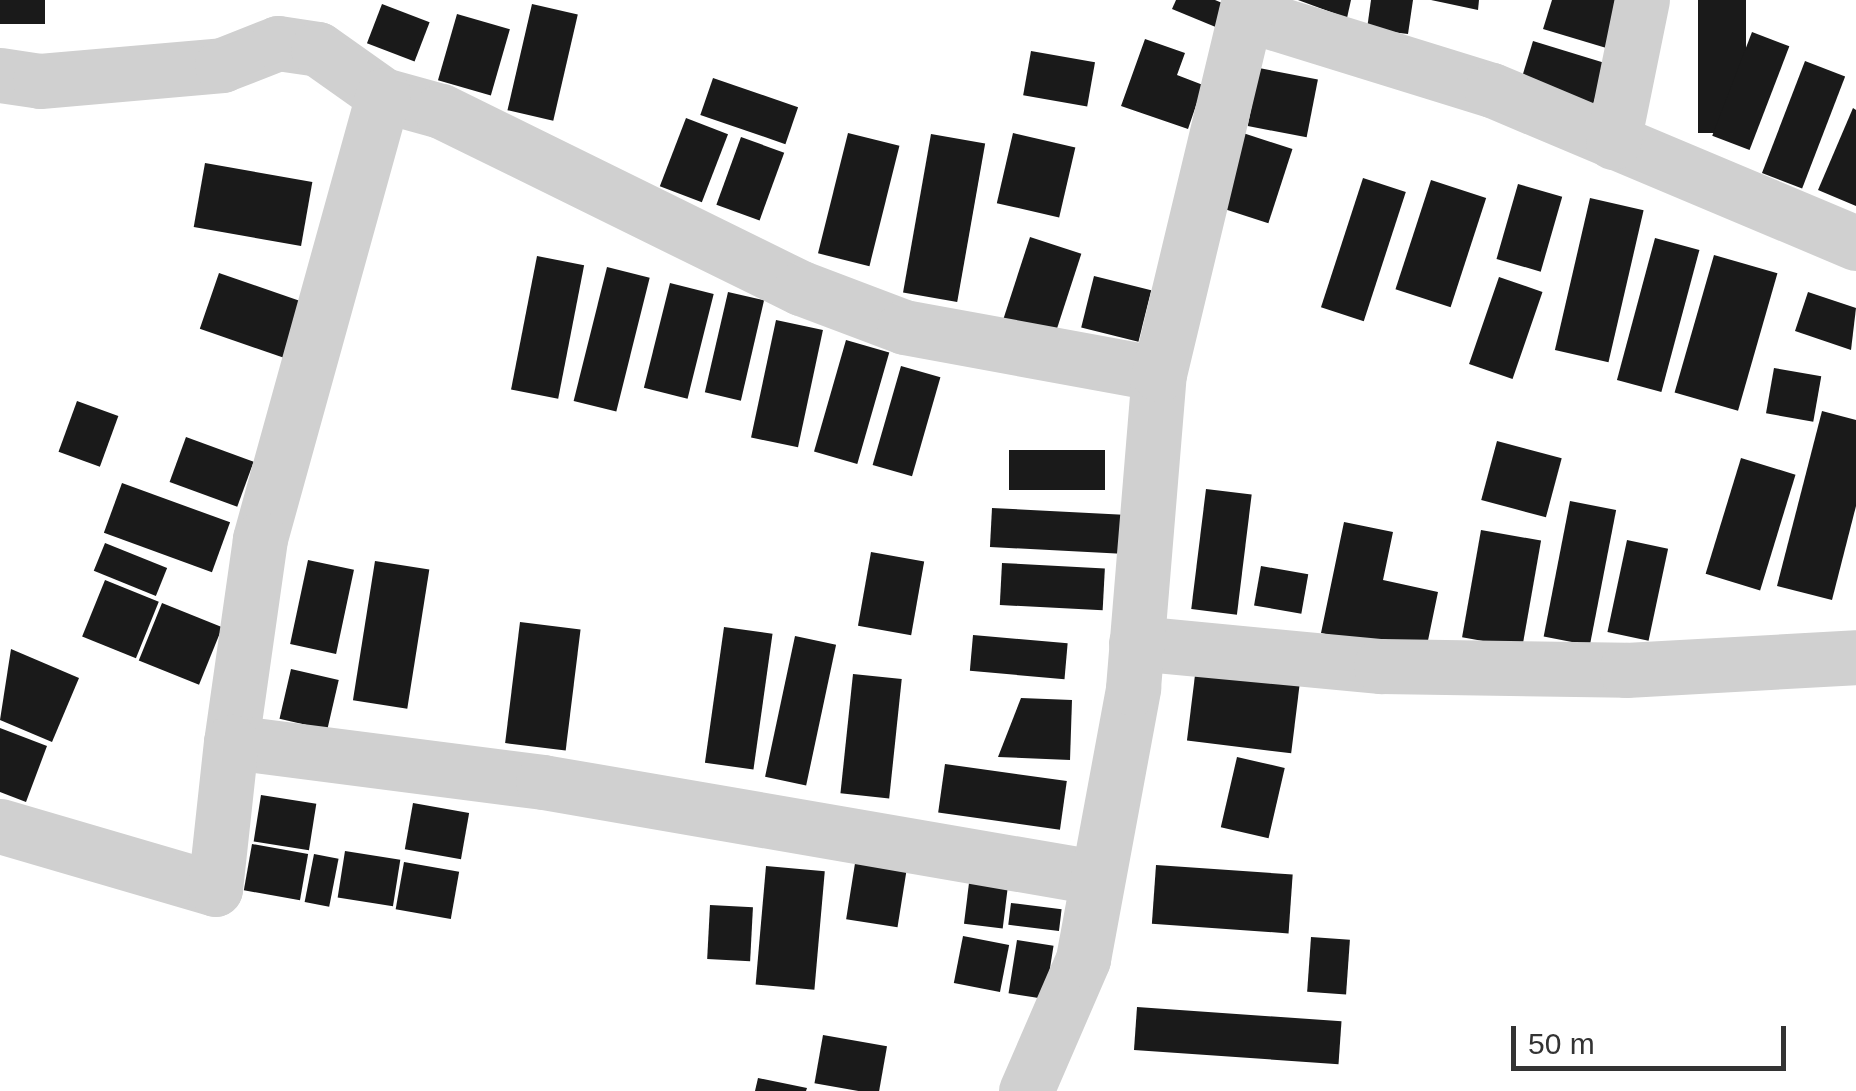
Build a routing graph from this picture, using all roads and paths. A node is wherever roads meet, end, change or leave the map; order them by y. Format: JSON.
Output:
{"nodes":[{"id":1,"x":1642,"y":0,"type":"edge"},
{"id":2,"x":1247,"y":7,"type":"edge"},
{"id":3,"x":0,"y":75,"type":"edge"},
{"id":4,"x":384,"y":94,"type":"junction"},
{"id":5,"x":1613,"y":142,"type":"junction"},
{"id":6,"x":1856,"y":243,"type":"edge"},
{"id":7,"x":1158,"y":374,"type":"junction"},
{"id":8,"x":1136,"y":643,"type":"junction"},
{"id":9,"x":1856,"y":657,"type":"edge"},
{"id":10,"x":231,"y":742,"type":"junction"},
{"id":11,"x":0,"y":826,"type":"edge"},
{"id":12,"x":1094,"y":877,"type":"junction"},
{"id":13,"x":1026,"y":1091,"type":"edge"}],
"edges":[{"from":1,"to":5,"type":"street"},
{"from":2,"to":5,"type":"street"},
{"from":2,"to":7,"type":"street"},
{"from":3,"to":4,"type":"street"},
{"from":4,"to":7,"type":"street"},
{"from":4,"to":10,"type":"street"},
{"from":5,"to":6,"type":"street"},
{"from":7,"to":8,"type":"street"},
{"from":8,"to":9,"type":"street"},
{"from":8,"to":12,"type":"street"},
{"from":10,"to":11,"type":"street"},
{"from":10,"to":12,"type":"street"},
{"from":12,"to":13,"type":"street"}]}
